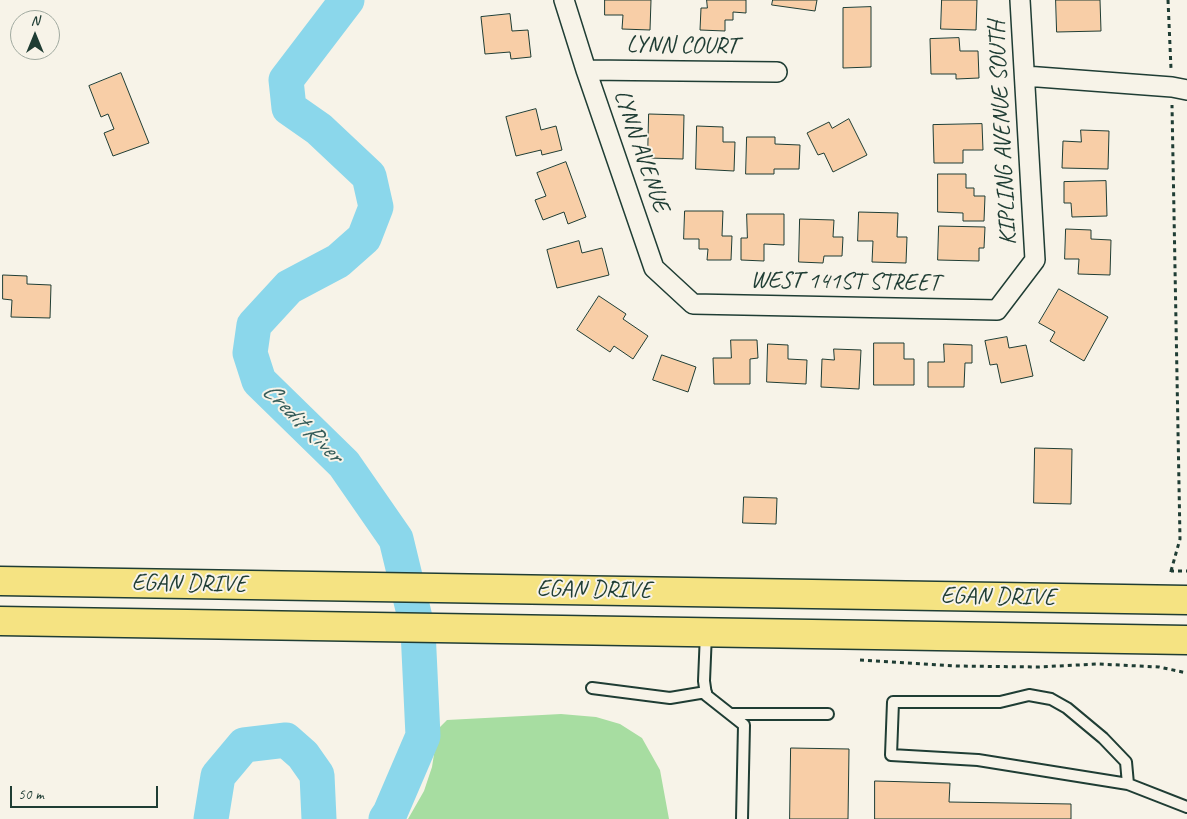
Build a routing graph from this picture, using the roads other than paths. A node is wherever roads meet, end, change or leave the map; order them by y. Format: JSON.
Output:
{"nodes":[{"id":1,"x":564,"y":0,"type":"edge"},
{"id":2,"x":1020,"y":0,"type":"edge"},
{"id":3,"x":586,"y":70,"type":"junction"},
{"id":4,"x":777,"y":72,"type":"dead end"},
{"id":5,"x":1025,"y":76,"type":"junction"},
{"id":6,"x":1179,"y":89,"type":"edge"},
{"id":7,"x":693,"y":304,"type":"joint"},
{"id":8,"x":997,"y":310,"type":"joint"},
{"id":9,"x":0,"y":581,"type":"edge"},
{"id":10,"x":1187,"y":600,"type":"edge"},
{"id":11,"x":0,"y":621,"type":"edge"},
{"id":12,"x":706,"y":632,"type":"junction"},
{"id":13,"x":1187,"y":640,"type":"edge"},
{"id":14,"x":592,"y":688,"type":"dead end"},
{"id":15,"x":706,"y":692,"type":"junction"},
{"id":16,"x":731,"y":714,"type":"junction"},
{"id":17,"x":828,"y":714,"type":"dead end"},
{"id":18,"x":1128,"y":784,"type":"junction"},
{"id":19,"x":1187,"y":807,"type":"edge"},
{"id":20,"x":742,"y":819,"type":"edge"}],
"edges":[{"from":1,"to":3,"type":"street","name":"LYNN AVENUE"},
{"from":2,"to":5,"type":"street","name":"KIPLING AVENUE SOUTH"},
{"from":3,"to":4,"type":"street","name":"LYNN COURT"},
{"from":3,"to":7,"type":"street","name":"LYNN AVENUE"},
{"from":5,"to":6,"type":"street"},
{"from":5,"to":8,"type":"street","name":"KIPLING AVENUE SOUTH"},
{"from":7,"to":8,"type":"street","name":"WEST 141ST STREET"},
{"from":9,"to":10,"type":"highway","name":"EGAN DRIVE"},
{"from":11,"to":12,"type":"highway","name":"EGAN DRIVE"},
{"from":12,"to":13,"type":"highway","name":"EGAN DRIVE"},
{"from":12,"to":15,"type":"lane"},
{"from":14,"to":15,"type":"lane"},
{"from":15,"to":16,"type":"lane"},
{"from":16,"to":17,"type":"lane"},
{"from":16,"to":20,"type":"lane"},
{"from":18,"to":18,"type":"lane"},
{"from":18,"to":19,"type":"lane"}]}
